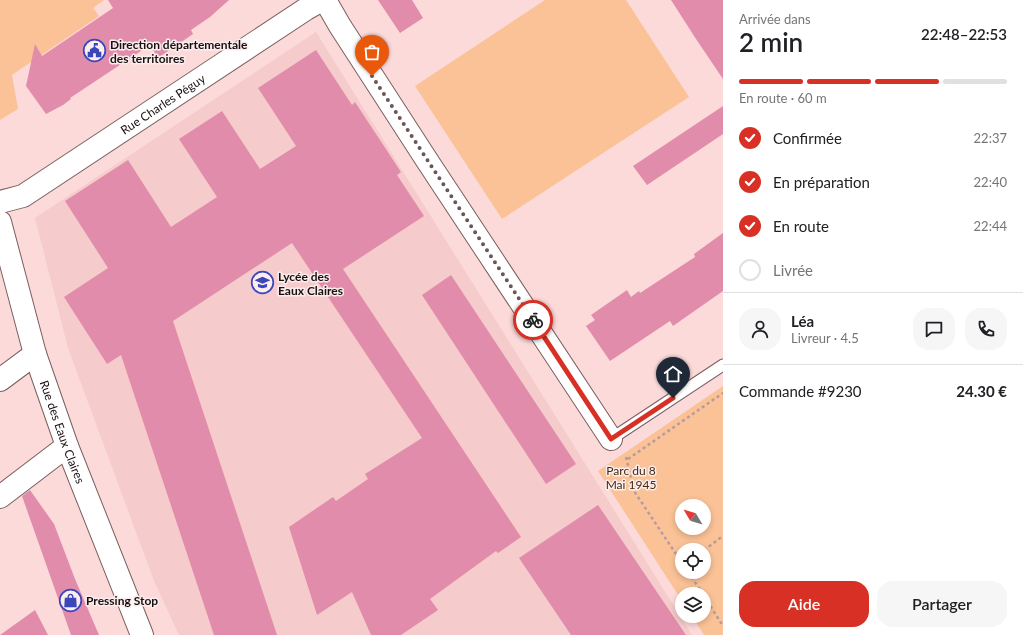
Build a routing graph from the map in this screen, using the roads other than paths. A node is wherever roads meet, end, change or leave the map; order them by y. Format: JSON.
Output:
{"nodes":[{"id":1,"x":323,"y":0,"type":"edge"},
{"id":2,"x":0,"y":202,"type":"edge"},
{"id":3,"x":0,"y":222,"type":"edge"},
{"id":4,"x":34,"y":354,"type":"junction"},
{"id":5,"x":723,"y":366,"type":"edge"},
{"id":6,"x":0,"y":380,"type":"edge"},
{"id":7,"x":611,"y":439,"type":"joint"},
{"id":8,"x":68,"y":446,"type":"junction"},
{"id":9,"x":0,"y":497,"type":"edge"},
{"id":10,"x":142,"y":635,"type":"edge"}],
"edges":[{"from":1,"to":2,"type":"street","name":"Rue Charles Péguy"},
{"from":1,"to":7,"type":"street"},
{"from":3,"to":4,"type":"street","name":"Rue des Eaux Claires"},
{"from":4,"to":6,"type":"street"},
{"from":4,"to":8,"type":"street","name":"Rue des Eaux Claires"},
{"from":5,"to":7,"type":"lane"},
{"from":8,"to":9,"type":"street"},
{"from":8,"to":10,"type":"street","name":"Rue des Eaux Claires"}]}
